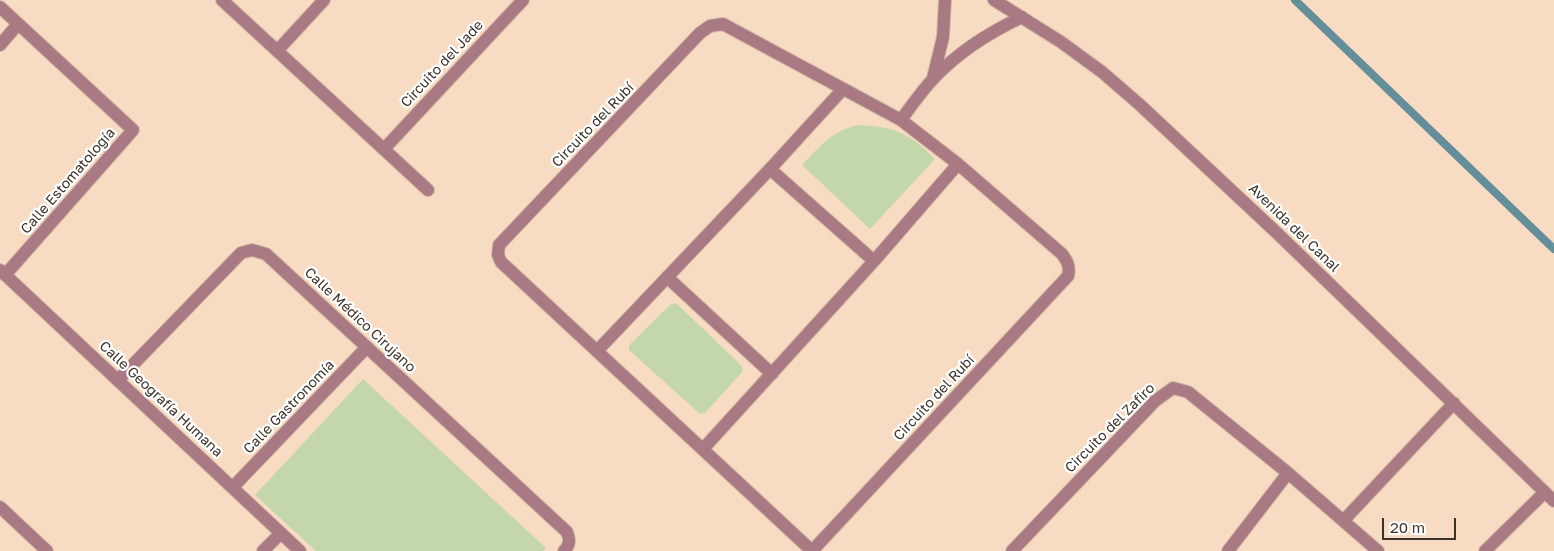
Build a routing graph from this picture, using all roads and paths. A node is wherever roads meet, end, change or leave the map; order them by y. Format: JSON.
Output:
{"nodes":[{"id":1,"x":222,"y":0,"type":"edge"},
{"id":2,"x":324,"y":0,"type":"edge"},
{"id":3,"x":523,"y":0,"type":"edge"},
{"id":4,"x":945,"y":0,"type":"edge"},
{"id":5,"x":994,"y":0,"type":"edge"},
{"id":6,"x":0,"y":7,"type":"edge"},
{"id":7,"x":1022,"y":17,"type":"junction"},
{"id":8,"x":18,"y":24,"type":"junction"},
{"id":9,"x":0,"y":45,"type":"edge"},
{"id":10,"x":277,"y":51,"type":"junction"},
{"id":11,"x":932,"y":80,"type":"junction"},
{"id":12,"x":843,"y":88,"type":"junction"},
{"id":13,"x":901,"y":120,"type":"junction"},
{"id":14,"x":384,"y":149,"type":"junction"},
{"id":15,"x":958,"y":164,"type":"junction"},
{"id":16,"x":770,"y":169,"type":"junction"},
{"id":17,"x":428,"y":190,"type":"dead end"},
{"id":18,"x":874,"y":260,"type":"junction"},
{"id":19,"x":3,"y":272,"type":"edge"},
{"id":20,"x":667,"y":277,"type":"junction"},
{"id":21,"x":368,"y":347,"type":"junction"},
{"id":22,"x":597,"y":351,"type":"junction"},
{"id":23,"x":772,"y":374,"type":"junction"},
{"id":24,"x":118,"y":380,"type":"junction"},
{"id":25,"x":1454,"y":403,"type":"junction"},
{"id":26,"x":703,"y":449,"type":"junction"},
{"id":27,"x":1288,"y":473,"type":"junction"},
{"id":28,"x":233,"y":487,"type":"junction"},
{"id":29,"x":1549,"y":497,"type":"edge"},
{"id":30,"x":0,"y":507,"type":"edge"},
{"id":31,"x":1344,"y":520,"type":"junction"},
{"id":32,"x":281,"y":533,"type":"junction"},
{"id":33,"x":46,"y":551,"type":"edge"},
{"id":34,"x":263,"y":551,"type":"edge"},
{"id":35,"x":300,"y":551,"type":"edge"},
{"id":36,"x":564,"y":551,"type":"edge"},
{"id":37,"x":1012,"y":551,"type":"edge"},
{"id":38,"x":1228,"y":551,"type":"edge"},
{"id":39,"x":1378,"y":551,"type":"edge"},
{"id":40,"x":1485,"y":551,"type":"edge"}],
"edges":[{"from":1,"to":10,"type":"street"},
{"from":2,"to":10,"type":"street"},
{"from":3,"to":14,"type":"street","name":"Circuito del Jade"},
{"from":4,"to":11,"type":"street"},
{"from":5,"to":7,"type":"street","name":"Avenida del Canal"},
{"from":6,"to":8,"type":"street","name":"Calle Estomatología"},
{"from":7,"to":11,"type":"street"},
{"from":7,"to":25,"type":"street","name":"Avenida del Canal"},
{"from":8,"to":9,"type":"street"},
{"from":8,"to":19,"type":"street","name":"Calle Estomatología"},
{"from":10,"to":14,"type":"street"},
{"from":11,"to":13,"type":"street"},
{"from":12,"to":13,"type":"street","name":"Circuito del Rubí"},
{"from":12,"to":16,"type":"street"},
{"from":12,"to":22,"type":"street","name":"Circuito del Rubí"},
{"from":13,"to":15,"type":"street","name":"Circuito del Rubí"},
{"from":14,"to":17,"type":"street"},
{"from":15,"to":18,"type":"street"},
{"from":15,"to":26,"type":"street","name":"Circuito del Rubí"},
{"from":16,"to":18,"type":"street"},
{"from":16,"to":20,"type":"street"},
{"from":18,"to":23,"type":"street"},
{"from":19,"to":24,"type":"street","name":"Calle Geografía Humana"},
{"from":20,"to":22,"type":"street"},
{"from":20,"to":23,"type":"street"},
{"from":21,"to":24,"type":"street","name":"Calle Médico Cirujano"},
{"from":21,"to":28,"type":"street","name":"Calle Gastronomía"},
{"from":21,"to":36,"type":"street","name":"Calle Médico Cirujano"},
{"from":22,"to":26,"type":"street","name":"Circuito del Rubí"},
{"from":23,"to":26,"type":"street"},
{"from":24,"to":28,"type":"street","name":"Calle Geografía Humana"},
{"from":25,"to":29,"type":"street","name":"Avenida del Canal"},
{"from":25,"to":31,"type":"street"},
{"from":27,"to":31,"type":"street","name":"Circuito del Zafiro"},
{"from":27,"to":37,"type":"street","name":"Circuito del Zafiro"},
{"from":27,"to":38,"type":"street"},
{"from":28,"to":32,"type":"street","name":"Calle Geografía Humana"},
{"from":29,"to":40,"type":"street"},
{"from":30,"to":33,"type":"street"},
{"from":31,"to":39,"type":"street","name":"Circuito del Zafiro"},
{"from":32,"to":34,"type":"street"},
{"from":32,"to":35,"type":"street","name":"Calle Geografía Humana"}]}
